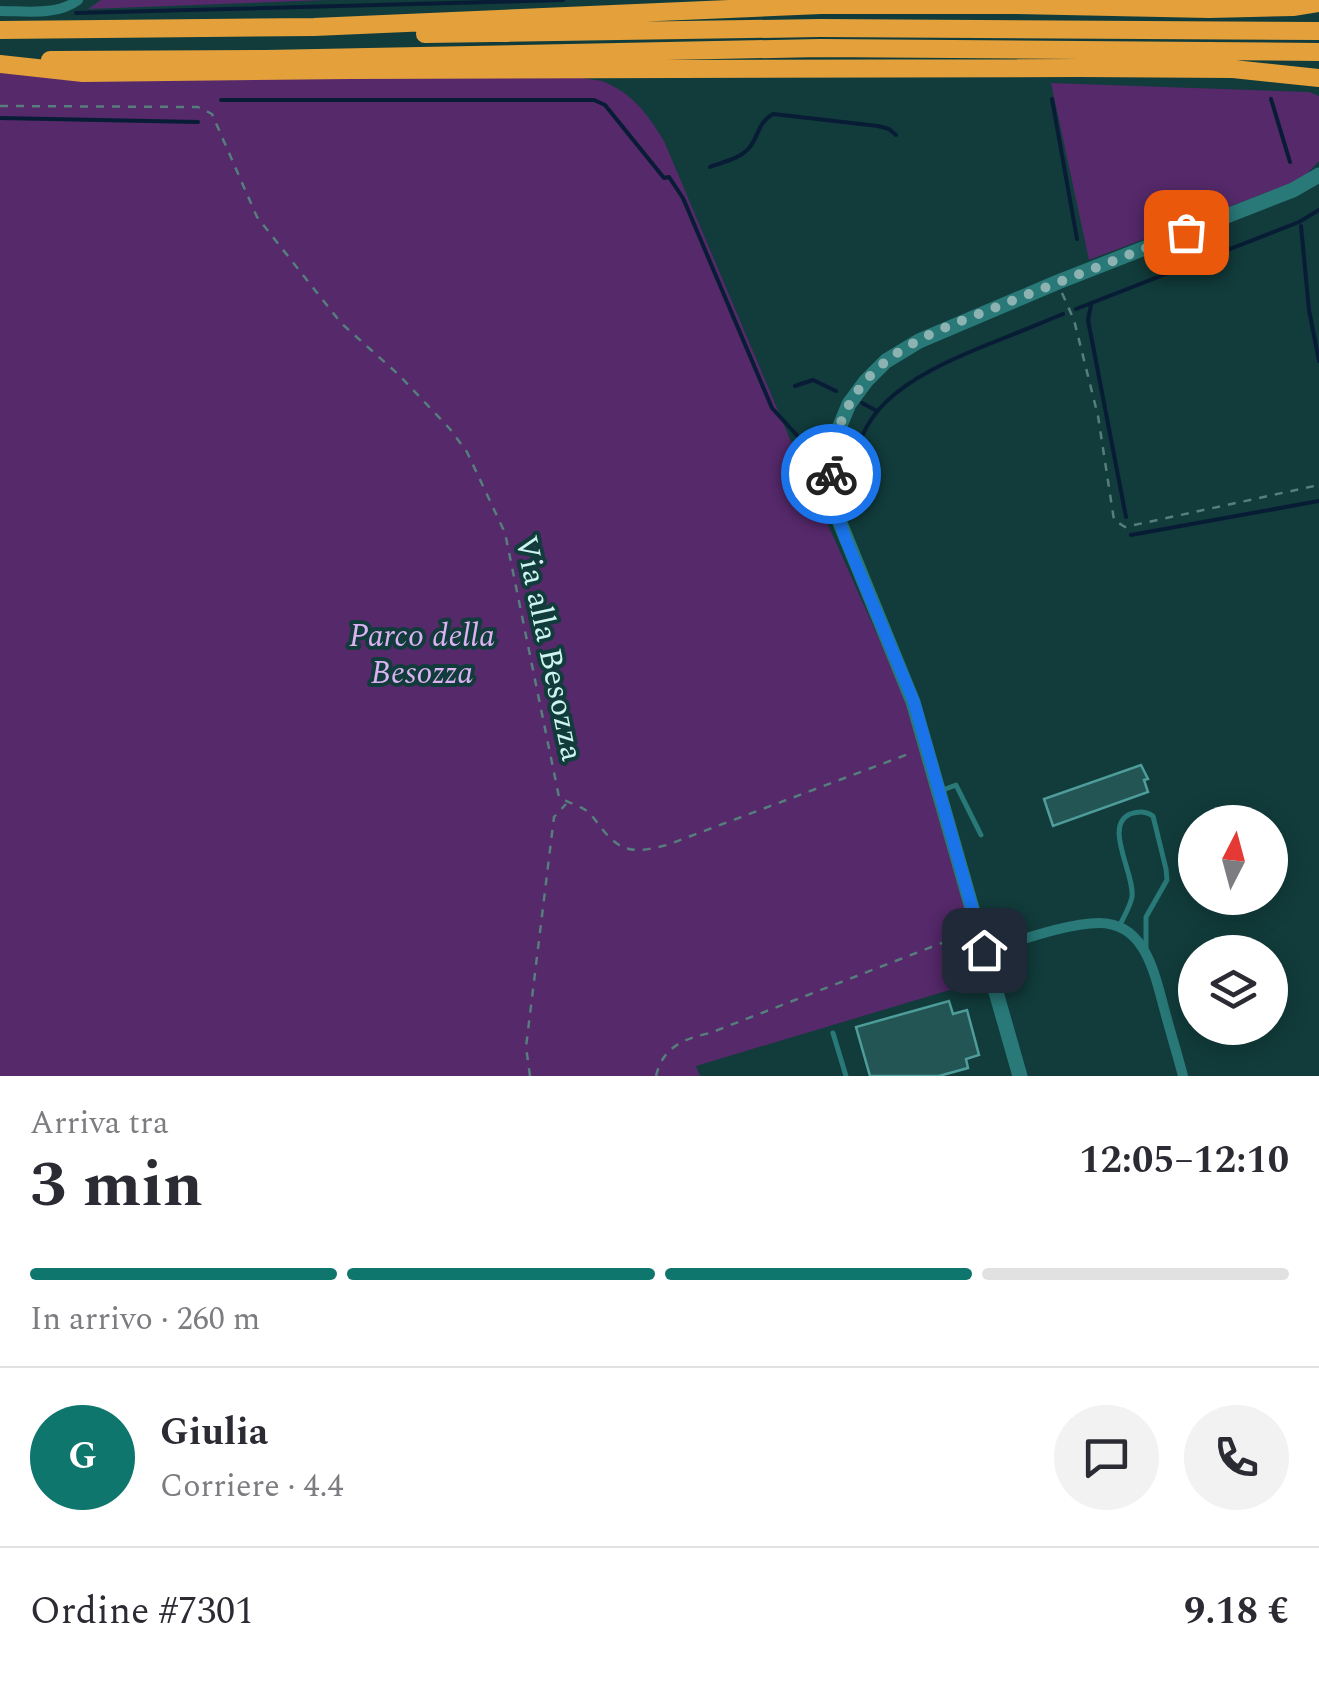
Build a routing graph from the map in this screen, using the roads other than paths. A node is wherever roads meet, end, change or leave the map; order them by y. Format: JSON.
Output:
{"nodes":[{"id":1,"x":78,"y":0,"type":"edge"},
{"id":2,"x":1319,"y":3,"type":"edge"},
{"id":3,"x":0,"y":11,"type":"edge"},
{"id":4,"x":1319,"y":28,"type":"edge"},
{"id":5,"x":0,"y":30,"type":"edge"},
{"id":6,"x":0,"y":40,"type":"edge"},
{"id":7,"x":1319,"y":50,"type":"edge"},
{"id":8,"x":0,"y":62,"type":"edge"},
{"id":9,"x":1319,"y":78,"type":"edge"},
{"id":10,"x":1315,"y":176,"type":"edge"},
{"id":11,"x":940,"y":790,"type":"junction"},
{"id":12,"x":981,"y":834,"type":"dead end"},
{"id":13,"x":1119,"y":927,"type":"junction"},
{"id":14,"x":984,"y":950,"type":"junction"},
{"id":15,"x":1146,"y":952,"type":"junction"},
{"id":16,"x":833,"y":1032,"type":"dead end"},
{"id":17,"x":846,"y":1076,"type":"edge"},
{"id":18,"x":1020,"y":1076,"type":"edge"},
{"id":19,"x":1183,"y":1076,"type":"edge"}],
"edges":[{"from":1,"to":3,"type":"street"},
{"from":2,"to":5,"type":"highway"},
{"from":4,"to":6,"type":"highway"},
{"from":4,"to":7,"type":"street"},
{"from":7,"to":8,"type":"highway"},
{"from":8,"to":9,"type":"highway"},
{"from":10,"to":11,"type":"street"},
{"from":11,"to":12,"type":"lane"},
{"from":11,"to":14,"type":"street"},
{"from":13,"to":14,"type":"street"},
{"from":13,"to":15,"type":"street"},
{"from":13,"to":15,"type":"lane"},
{"from":14,"to":18,"type":"street"},
{"from":15,"to":19,"type":"street"},
{"from":16,"to":17,"type":"lane"}]}
